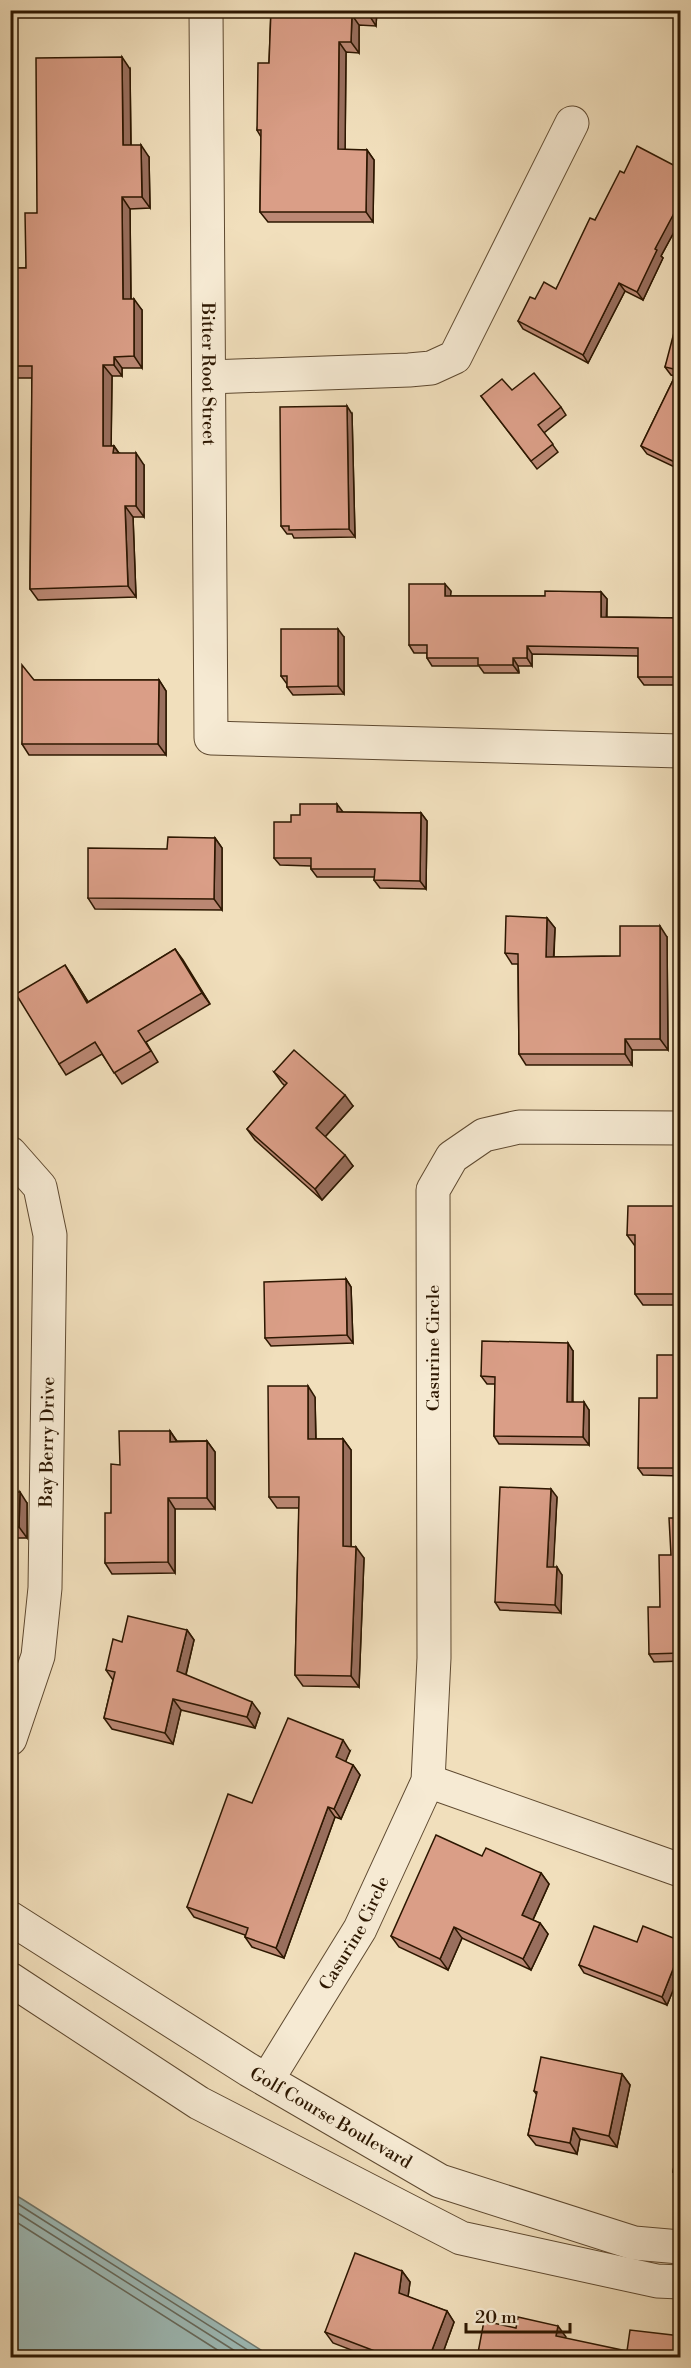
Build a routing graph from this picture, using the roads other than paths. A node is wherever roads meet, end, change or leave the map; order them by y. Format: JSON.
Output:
{"nodes":[{"id":1,"x":206,"y":10,"type":"edge"},
{"id":2,"x":572,"y":123,"type":"dead end"},
{"id":3,"x":209,"y":377,"type":"junction"},
{"id":4,"x":681,"y":751,"type":"edge"},
{"id":5,"x":681,"y":1128,"type":"edge"},
{"id":6,"x":10,"y":1153,"type":"edge"},
{"id":7,"x":10,"y":1739,"type":"edge"},
{"id":8,"x":428,"y":1781,"type":"junction"},
{"id":9,"x":681,"y":1870,"type":"edge"},
{"id":10,"x":10,"y":1918,"type":"edge"},
{"id":11,"x":10,"y":1979,"type":"edge"},
{"id":12,"x":267,"y":2080,"type":"junction"},
{"id":13,"x":681,"y":2247,"type":"edge"},
{"id":14,"x":681,"y":2282,"type":"edge"}],
"edges":[{"from":1,"to":3,"type":"street","name":"Bitter Root Street"},
{"from":2,"to":3,"type":"street"},
{"from":3,"to":4,"type":"street","name":"Bitter Root Street"},
{"from":5,"to":8,"type":"street","name":"Casurine Circle"},
{"from":6,"to":7,"type":"street","name":"Bay Berry Drive"},
{"from":8,"to":9,"type":"street"},
{"from":8,"to":12,"type":"street","name":"Casurine Circle"},
{"from":10,"to":12,"type":"street","name":"Golf Course Boulevard"},
{"from":11,"to":14,"type":"street"},
{"from":12,"to":13,"type":"street","name":"Golf Course Boulevard"}]}
